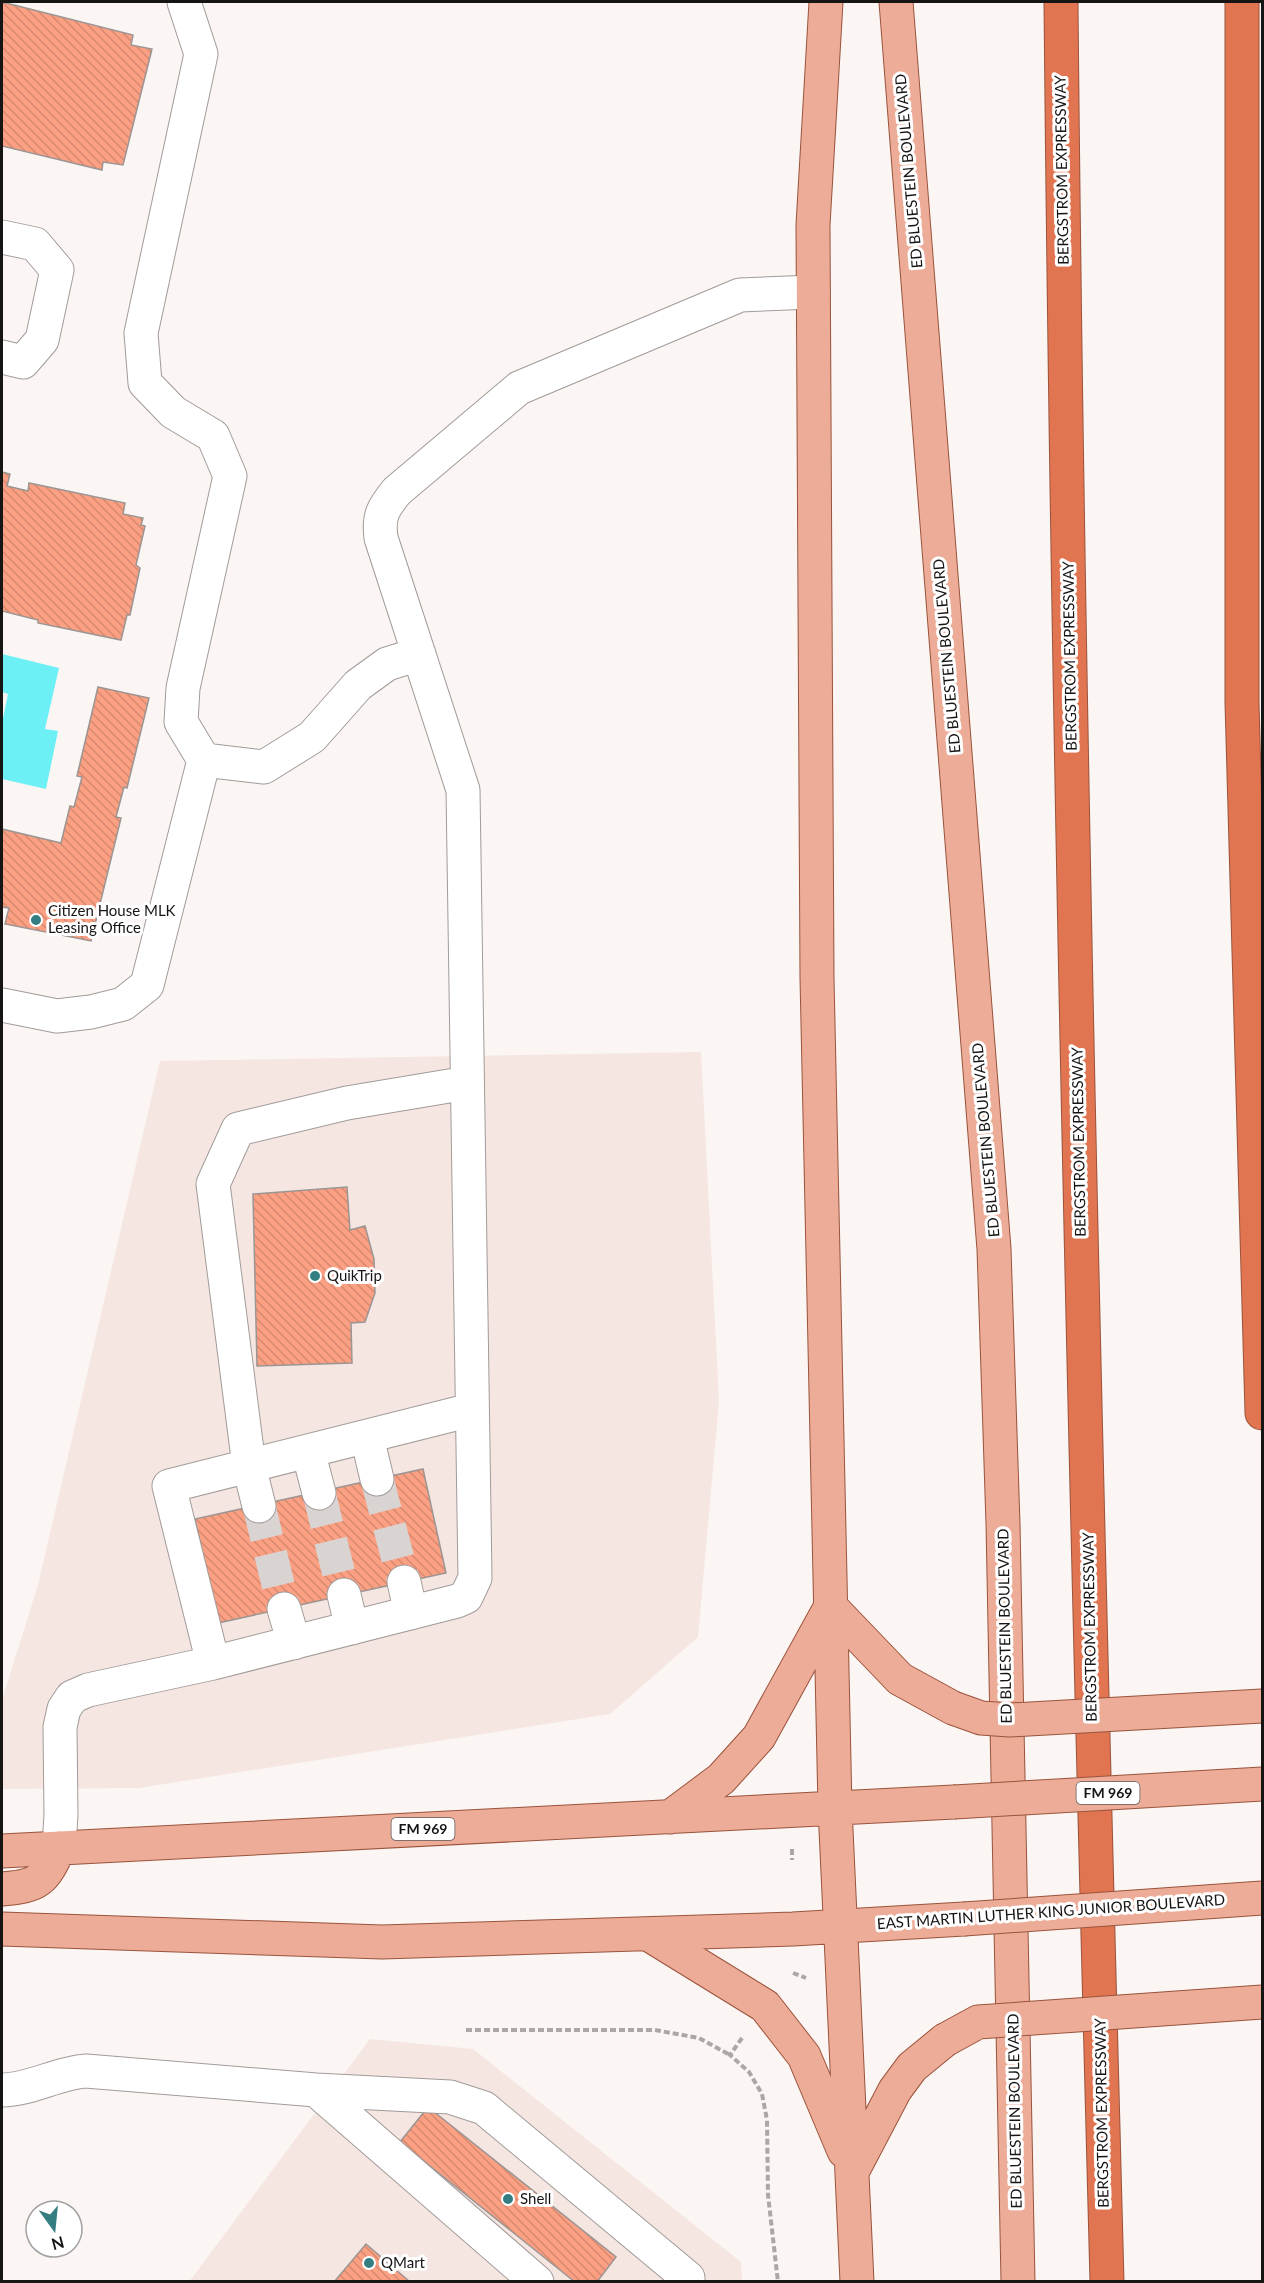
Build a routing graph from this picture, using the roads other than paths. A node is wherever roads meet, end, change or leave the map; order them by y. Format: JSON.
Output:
{"nodes":[{"id":1,"x":184,"y":2,"type":"edge"},
{"id":2,"x":826,"y":2,"type":"edge"},
{"id":3,"x":896,"y":2,"type":"edge"},
{"id":4,"x":1060,"y":2,"type":"edge"},
{"id":5,"x":1242,"y":2,"type":"edge"},
{"id":6,"x":2,"y":237,"type":"edge"},
{"id":7,"x":813,"y":292,"type":"junction"},
{"id":8,"x":2,"y":357,"type":"edge"},
{"id":9,"x":419,"y":654,"type":"junction"},
{"id":10,"x":204,"y":760,"type":"junction"},
{"id":11,"x":2,"y":1005,"type":"edge"},
{"id":12,"x":467,"y":1083,"type":"junction"},
{"id":13,"x":471,"y":1410,"type":"junction"},
{"id":14,"x":1263,"y":1413,"type":"edge"},
{"id":15,"x":367,"y":1437,"type":"junction"},
{"id":16,"x":308,"y":1451,"type":"junction"},
{"id":17,"x":249,"y":1466,"type":"junction"},
{"id":18,"x":377,"y":1479,"type":"tunnel mouth"},
{"id":19,"x":319,"y":1493,"type":"tunnel mouth"},
{"id":20,"x":259,"y":1506,"type":"tunnel mouth"},
{"id":21,"x":404,"y":1582,"type":"tunnel mouth"},
{"id":22,"x":344,"y":1595,"type":"tunnel mouth"},
{"id":23,"x":830,"y":1606,"type":"junction"},
{"id":24,"x":284,"y":1609,"type":"tunnel mouth"},
{"id":25,"x":411,"y":1613,"type":"junction"},
{"id":26,"x":352,"y":1628,"type":"junction"},
{"id":27,"x":294,"y":1643,"type":"junction"},
{"id":28,"x":213,"y":1663,"type":"junction"},
{"id":29,"x":1263,"y":1706,"type":"edge"},
{"id":30,"x":1263,"y":1784,"type":"edge"},
{"id":31,"x":834,"y":1808,"type":"junction"},
{"id":32,"x":670,"y":1816,"type":"junction"},
{"id":33,"x":59,"y":1848,"type":"junction"},
{"id":34,"x":2,"y":1851,"type":"edge"},
{"id":35,"x":2,"y":1889,"type":"edge"},
{"id":36,"x":1263,"y":1898,"type":"edge"},
{"id":37,"x":839,"y":1927,"type":"junction"},
{"id":38,"x":2,"y":1929,"type":"edge"},
{"id":39,"x":648,"y":1934,"type":"junction"},
{"id":40,"x":1263,"y":2002,"type":"edge"},
{"id":41,"x":2,"y":2090,"type":"edge"},
{"id":42,"x":316,"y":2090,"type":"junction"},
{"id":43,"x":852,"y":2172,"type":"junction"},
{"id":44,"x":537,"y":2282,"type":"edge"},
{"id":45,"x":688,"y":2282,"type":"edge"},
{"id":46,"x":856,"y":2282,"type":"edge"},
{"id":47,"x":1018,"y":2282,"type":"edge"},
{"id":48,"x":1107,"y":2282,"type":"edge"}],
"edges":[{"from":1,"to":10,"type":"lane"},
{"from":2,"to":7,"type":"main road"},
{"from":3,"to":47,"type":"main road","name":"ED BLUESTEIN BOULEVARD"},
{"from":4,"to":48,"type":"highway","name":"BERGSTROM EXPRESSWAY"},
{"from":5,"to":14,"type":"highway"},
{"from":6,"to":8,"type":"lane"},
{"from":7,"to":9,"type":"lane"},
{"from":7,"to":23,"type":"main road"},
{"from":9,"to":10,"type":"lane"},
{"from":9,"to":12,"type":"lane"},
{"from":10,"to":11,"type":"lane"},
{"from":12,"to":13,"type":"lane"},
{"from":12,"to":17,"type":"lane"},
{"from":13,"to":15,"type":"lane"},
{"from":13,"to":25,"type":"lane"},
{"from":15,"to":16,"type":"lane"},
{"from":15,"to":18,"type":"lane"},
{"from":16,"to":17,"type":"lane"},
{"from":16,"to":19,"type":"lane"},
{"from":17,"to":20,"type":"lane"},
{"from":17,"to":28,"type":"lane"},
{"from":21,"to":25,"type":"lane"},
{"from":22,"to":26,"type":"lane"},
{"from":23,"to":29,"type":"main road","bridge":true},
{"from":23,"to":31,"type":"main road"},
{"from":23,"to":32,"type":"main road"},
{"from":24,"to":27,"type":"lane"},
{"from":25,"to":26,"type":"lane"},
{"from":26,"to":27,"type":"lane"},
{"from":27,"to":28,"type":"lane"},
{"from":28,"to":33,"type":"lane"},
{"from":30,"to":31,"type":"main road","number":"FM 969","bridge":true},
{"from":31,"to":32,"type":"main road","name":"FM 969","number":"FM 969"},
{"from":31,"to":37,"type":"main road"},
{"from":32,"to":33,"type":"main road","name":"FM 969","number":"FM 969"},
{"from":33,"to":34,"type":"main road","name":"FM 969","number":"FM 969"},
{"from":33,"to":35,"type":"main road"},
{"from":36,"to":37,"type":"main road","name":"EAST MARTIN LUTHER KING JUNIOR BOULEVARD","bridge":true},
{"from":37,"to":39,"type":"main road"},
{"from":37,"to":43,"type":"main road"},
{"from":38,"to":39,"type":"main road"},
{"from":39,"to":43,"type":"main road"},
{"from":40,"to":43,"type":"main road","bridge":true},
{"from":41,"to":42,"type":"lane"},
{"from":42,"to":44,"type":"lane"},
{"from":42,"to":45,"type":"lane"},
{"from":43,"to":46,"type":"main road"}]}
